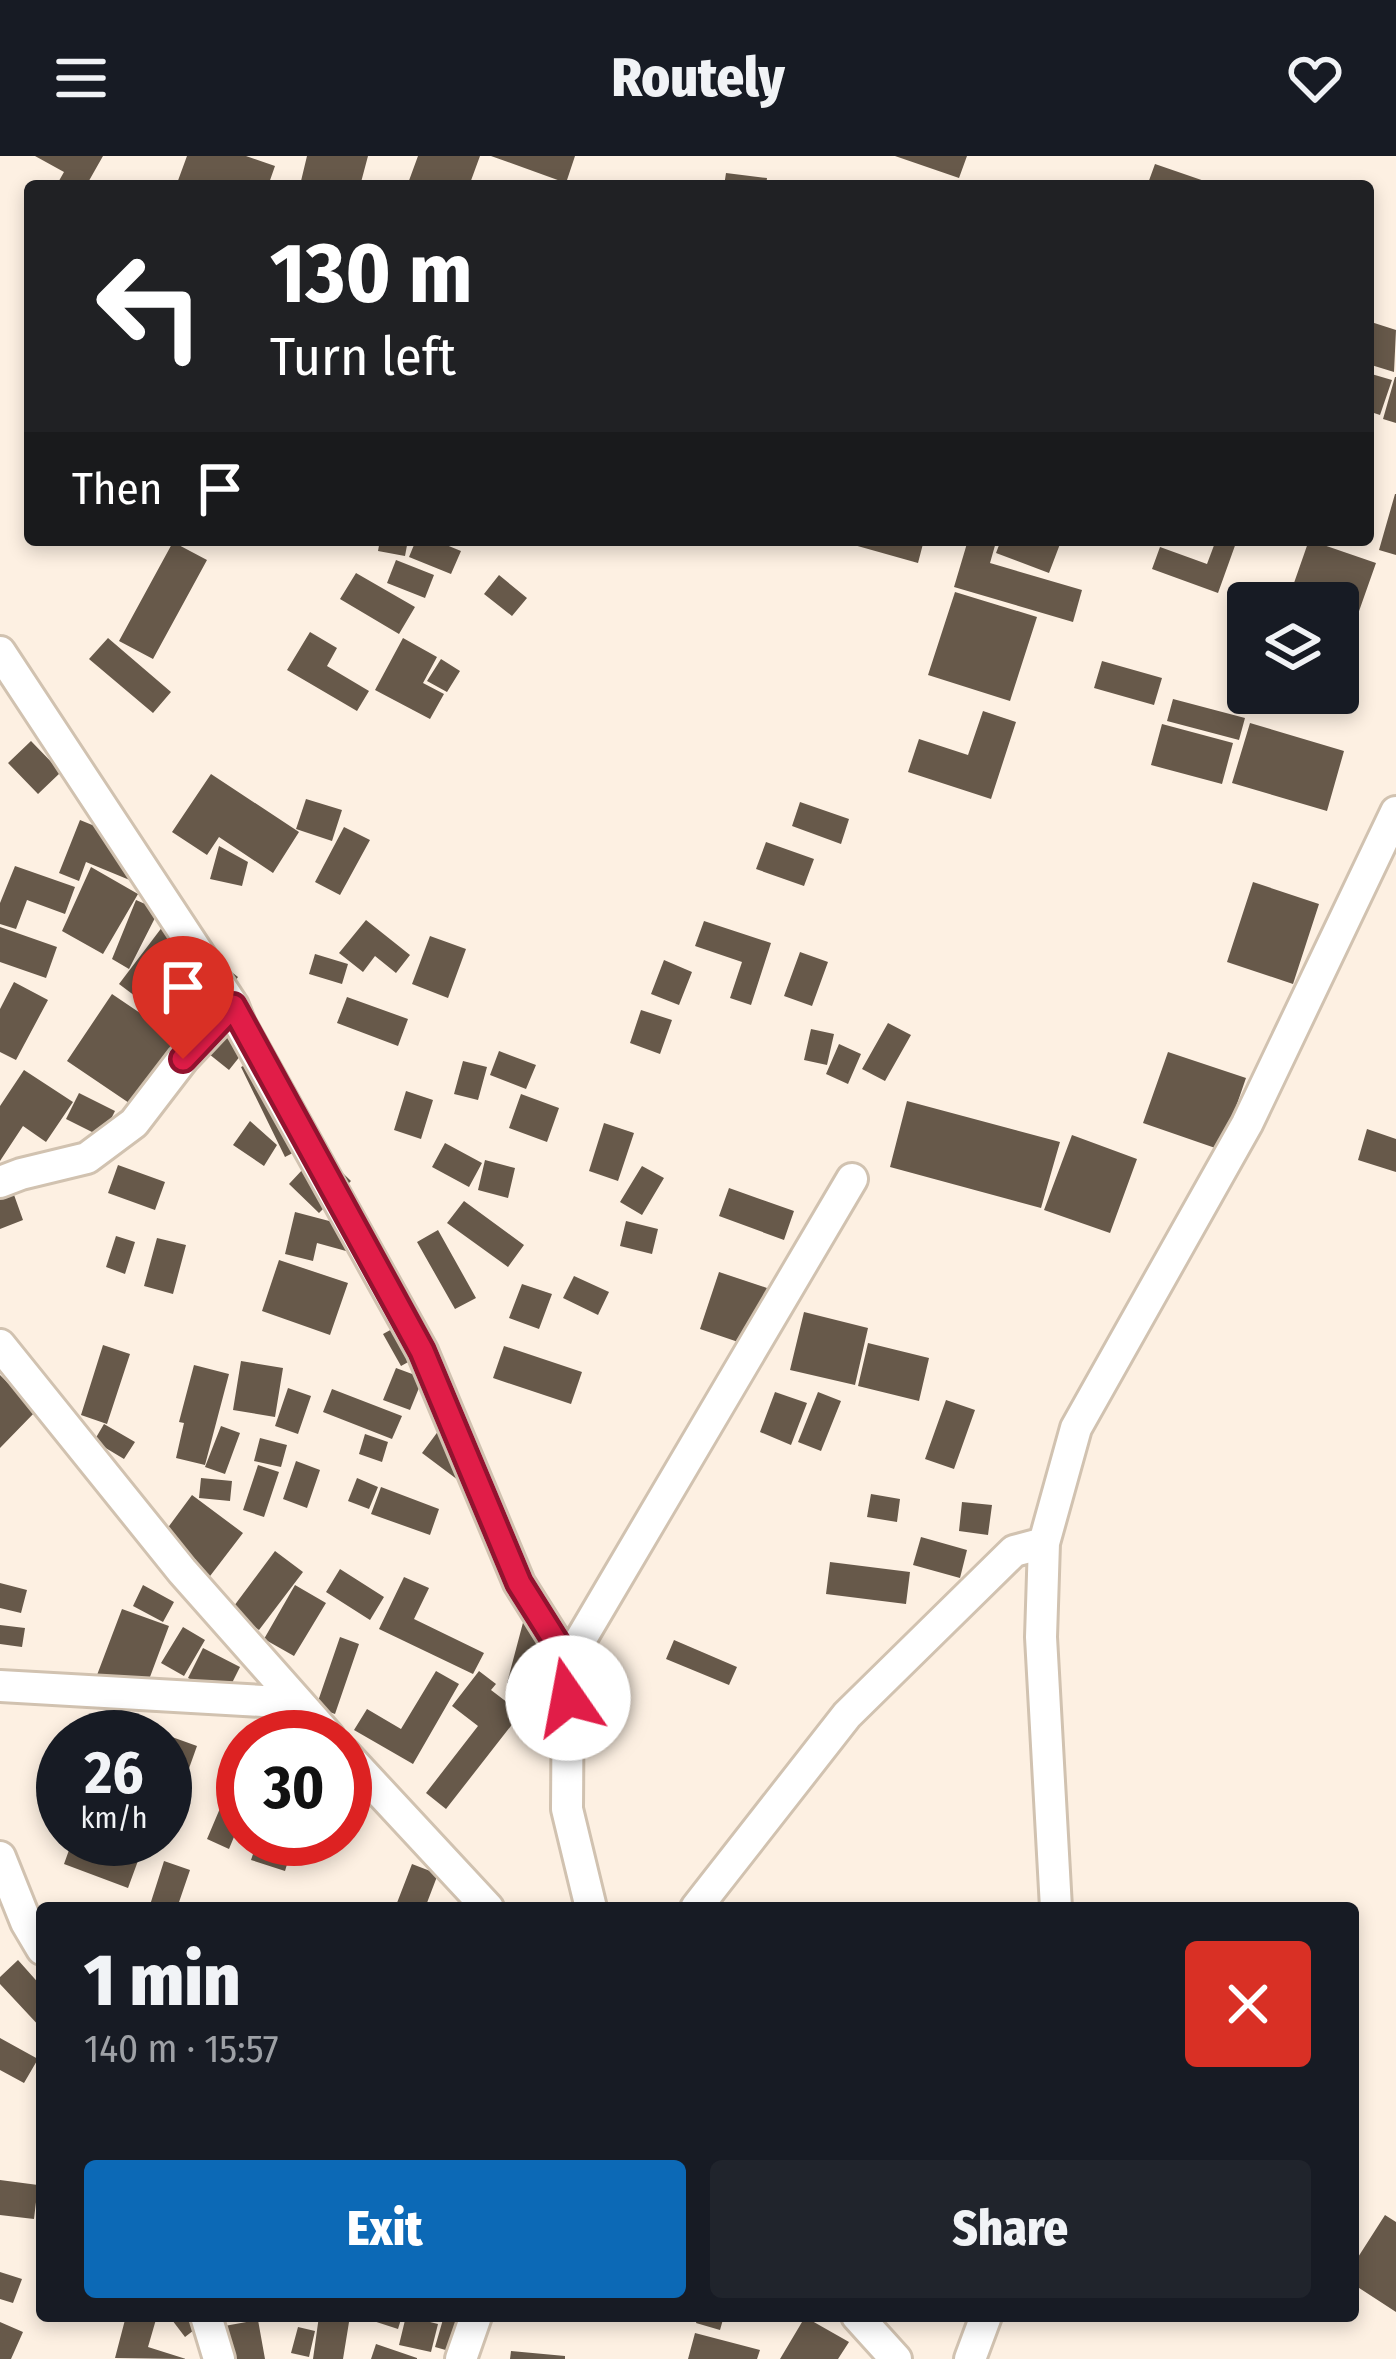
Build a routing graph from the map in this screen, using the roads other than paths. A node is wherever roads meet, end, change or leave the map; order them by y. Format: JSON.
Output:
{"nodes":[{"id":1,"x":0,"y":652,"type":"edge"},
{"id":2,"x":1396,"y":812,"type":"edge"},
{"id":3,"x":233,"y":1006,"type":"junction"},
{"id":4,"x":852,"y":1179,"type":"dead end"},
{"id":5,"x":0,"y":1182,"type":"edge"},
{"id":6,"x":0,"y":1345,"type":"edge"},
{"id":7,"x":1044,"y":1543,"type":"junction"},
{"id":8,"x":568,"y":1661,"type":"junction"},
{"id":9,"x":0,"y":1686,"type":"edge"},
{"id":10,"x":298,"y":1703,"type":"junction"},
{"id":11,"x":304,"y":1710,"type":"edge"},
{"id":12,"x":372,"y":1783,"type":"edge"},
{"id":13,"x":0,"y":1857,"type":"edge"},
{"id":14,"x":482,"y":1902,"type":"edge"},
{"id":15,"x":590,"y":1902,"type":"edge"},
{"id":16,"x":701,"y":1902,"type":"edge"},
{"id":17,"x":1056,"y":1902,"type":"edge"},
{"id":18,"x":36,"y":1939,"type":"edge"},
{"id":19,"x":208,"y":2322,"type":"edge"},
{"id":20,"x":474,"y":2322,"type":"edge"},
{"id":21,"x":862,"y":2322,"type":"edge"},
{"id":22,"x":984,"y":2322,"type":"edge"},
{"id":23,"x":219,"y":2359,"type":"edge"},
{"id":24,"x":461,"y":2359,"type":"edge"},
{"id":25,"x":896,"y":2359,"type":"edge"},
{"id":26,"x":970,"y":2359,"type":"edge"}],
"edges":[{"from":1,"to":3,"type":"street"},
{"from":2,"to":7,"type":"street"},
{"from":3,"to":5,"type":"street"},
{"from":3,"to":8,"type":"street"},
{"from":4,"to":8,"type":"street"},
{"from":6,"to":10,"type":"street"},
{"from":7,"to":16,"type":"street"},
{"from":7,"to":17,"type":"street"},
{"from":8,"to":15,"type":"street"},
{"from":9,"to":10,"type":"street"},
{"from":10,"to":11,"type":"street"},
{"from":12,"to":14,"type":"street"},
{"from":13,"to":18,"type":"street"},
{"from":19,"to":23,"type":"street"},
{"from":20,"to":24,"type":"street"},
{"from":21,"to":25,"type":"street"},
{"from":22,"to":26,"type":"street"}]}
